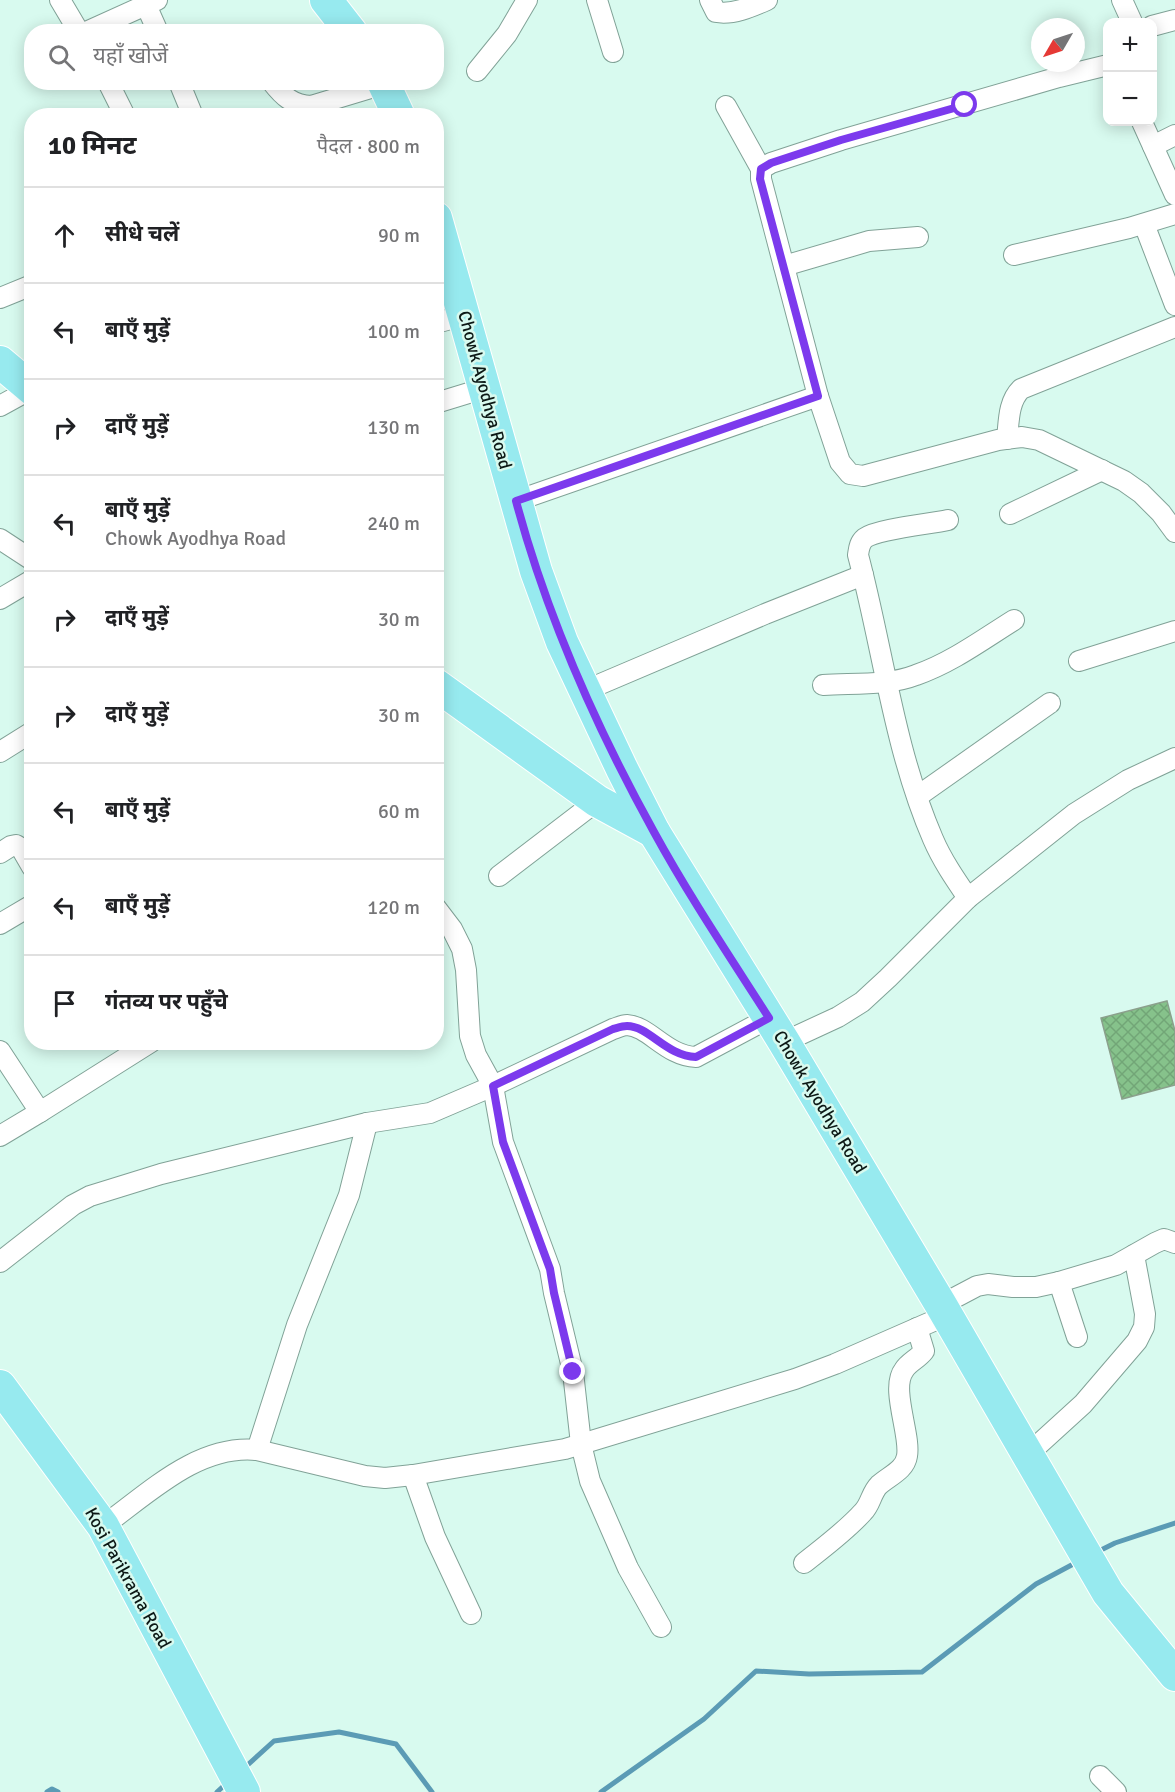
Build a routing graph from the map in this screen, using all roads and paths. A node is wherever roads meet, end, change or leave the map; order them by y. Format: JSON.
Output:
{"nodes":[{"id":1,"x":60,"y":0,"type":"edge"},
{"id":2,"x":326,"y":0,"type":"edge"},
{"id":3,"x":527,"y":0,"type":"edge"},
{"id":4,"x":597,"y":0,"type":"edge"},
{"id":5,"x":710,"y":0,"type":"edge"},
{"id":6,"x":767,"y":0,"type":"edge"},
{"id":7,"x":1122,"y":0,"type":"edge"},
{"id":8,"x":152,"y":2,"type":"edge"},
{"id":9,"x":1130,"y":18,"type":"edge"},
{"id":10,"x":1175,"y":20,"type":"edge"},
{"id":11,"x":74,"y":24,"type":"edge"},
{"id":12,"x":104,"y":24,"type":"edge"},
{"id":13,"x":156,"y":24,"type":"edge"},
{"id":14,"x":345,"y":24,"type":"edge"},
{"id":15,"x":1157,"y":25,"type":"edge"},
{"id":16,"x":614,"y":52,"type":"dead end"},
{"id":17,"x":1103,"y":66,"type":"edge"},
{"id":18,"x":477,"y":71,"type":"dead end"},
{"id":19,"x":112,"y":90,"type":"edge"},
{"id":20,"x":182,"y":90,"type":"edge"},
{"id":21,"x":279,"y":90,"type":"edge"},
{"id":22,"x":361,"y":90,"type":"edge"},
{"id":23,"x":387,"y":90,"type":"edge"},
{"id":24,"x":726,"y":106,"type":"dead end"},
{"id":25,"x":121,"y":108,"type":"edge"},
{"id":26,"x":190,"y":108,"type":"edge"},
{"id":27,"x":395,"y":108,"type":"edge"},
{"id":28,"x":1144,"y":126,"type":"edge"},
{"id":29,"x":1175,"y":135,"type":"edge"},
{"id":30,"x":1153,"y":146,"type":"junction"},
{"id":31,"x":761,"y":169,"type":"junction"},
{"id":32,"x":1175,"y":195,"type":"edge"},
{"id":33,"x":1175,"y":214,"type":"edge"},
{"id":34,"x":1144,"y":224,"type":"junction"},
{"id":35,"x":918,"y":237,"type":"dead end"},
{"id":36,"x":1014,"y":255,"type":"dead end"},
{"id":37,"x":784,"y":266,"type":"junction"},
{"id":38,"x":444,"y":271,"type":"edge"},
{"id":39,"x":24,"y":288,"type":"edge"},
{"id":40,"x":0,"y":298,"type":"edge"},
{"id":41,"x":1175,"y":305,"type":"edge"},
{"id":42,"x":451,"y":319,"type":"edge"},
{"id":43,"x":1175,"y":327,"type":"edge"},
{"id":44,"x":22,"y":378,"type":"edge"},
{"id":45,"x":485,"y":388,"type":"junction"},
{"id":46,"x":818,"y":396,"type":"junction"},
{"id":47,"x":444,"y":401,"type":"edge"},
{"id":48,"x":0,"y":406,"type":"edge"},
{"id":49,"x":1007,"y":439,"type":"junction"},
{"id":50,"x":1102,"y":470,"type":"junction"},
{"id":51,"x":516,"y":501,"type":"junction"},
{"id":52,"x":1010,"y":514,"type":"dead end"},
{"id":53,"x":948,"y":520,"type":"dead end"},
{"id":54,"x":1175,"y":532,"type":"edge"},
{"id":55,"x":0,"y":539,"type":"edge"},
{"id":56,"x":24,"y":556,"type":"edge"},
{"id":57,"x":863,"y":575,"type":"junction"},
{"id":58,"x":24,"y":585,"type":"edge"},
{"id":59,"x":0,"y":599,"type":"edge"},
{"id":60,"x":1014,"y":620,"type":"dead end"},
{"id":61,"x":1175,"y":631,"type":"edge"},
{"id":62,"x":1079,"y":661,"type":"dead end"},
{"id":63,"x":888,"y":681,"type":"junction"},
{"id":64,"x":824,"y":686,"type":"dead end"},
{"id":65,"x":444,"y":691,"type":"edge"},
{"id":66,"x":584,"y":691,"type":"junction"},
{"id":67,"x":1050,"y":703,"type":"dead end"},
{"id":68,"x":24,"y":739,"type":"edge"},
{"id":69,"x":0,"y":752,"type":"edge"},
{"id":70,"x":1175,"y":758,"type":"edge"},
{"id":71,"x":918,"y":796,"type":"junction"},
{"id":72,"x":597,"y":801,"type":"junction"},
{"id":73,"x":654,"y":832,"type":"junction"},
{"id":74,"x":0,"y":853,"type":"edge"},
{"id":75,"x":24,"y":853,"type":"edge"},
{"id":76,"x":499,"y":876,"type":"dead end"},
{"id":77,"x":968,"y":898,"type":"junction"},
{"id":78,"x":24,"y":910,"type":"edge"},
{"id":79,"x":444,"y":918,"type":"edge"},
{"id":80,"x":0,"y":924,"type":"edge"},
{"id":81,"x":777,"y":1030,"type":"junction"},
{"id":82,"x":138,"y":1050,"type":"edge"},
{"id":83,"x":2,"y":1059,"type":"edge"},
{"id":84,"x":493,"y":1086,"type":"junction"},
{"id":85,"x":40,"y":1112,"type":"junction"},
{"id":86,"x":367,"y":1123,"type":"junction"},
{"id":87,"x":0,"y":1136,"type":"edge"},
{"id":88,"x":1175,"y":1244,"type":"edge"},
{"id":89,"x":1134,"y":1255,"type":"junction"},
{"id":90,"x":0,"y":1262,"type":"edge"},
{"id":91,"x":1059,"y":1282,"type":"junction"},
{"id":92,"x":944,"y":1310,"type":"junction"},
{"id":93,"x":917,"y":1328,"type":"junction"},
{"id":94,"x":1077,"y":1337,"type":"dead end"},
{"id":95,"x":0,"y":1386,"type":"edge"},
{"id":96,"x":581,"y":1444,"type":"junction"},
{"id":97,"x":257,"y":1450,"type":"junction"},
{"id":98,"x":1027,"y":1455,"type":"junction"},
{"id":99,"x":413,"y":1476,"type":"junction"},
{"id":100,"x":103,"y":1526,"type":"junction"},
{"id":101,"x":804,"y":1563,"type":"dead end"},
{"id":102,"x":471,"y":1614,"type":"dead end"},
{"id":103,"x":661,"y":1627,"type":"dead end"},
{"id":104,"x":1175,"y":1675,"type":"edge"},
{"id":105,"x":1100,"y":1776,"type":"dead end"},
{"id":106,"x":244,"y":1792,"type":"edge"},
{"id":107,"x":1116,"y":1792,"type":"edge"}],
"edges":[{"from":1,"to":11,"type":"street"},
{"from":2,"to":14,"type":"main road"},
{"from":3,"to":18,"type":"street"},
{"from":4,"to":16,"type":"street"},
{"from":5,"to":6,"type":"street"},
{"from":7,"to":9,"type":"street"},
{"from":8,"to":12,"type":"street"},
{"from":8,"to":13,"type":"street"},
{"from":10,"to":15,"type":"street"},
{"from":17,"to":31,"type":"street"},
{"from":19,"to":25,"type":"street"},
{"from":20,"to":26,"type":"street"},
{"from":21,"to":22,"type":"street"},
{"from":23,"to":27,"type":"main road"},
{"from":24,"to":31,"type":"street"},
{"from":28,"to":30,"type":"street"},
{"from":29,"to":30,"type":"street"},
{"from":30,"to":32,"type":"street"},
{"from":31,"to":37,"type":"street"},
{"from":33,"to":34,"type":"street"},
{"from":34,"to":36,"type":"street"},
{"from":34,"to":41,"type":"street"},
{"from":35,"to":37,"type":"street"},
{"from":37,"to":46,"type":"street"},
{"from":38,"to":42,"type":"main road","name":"Chowk Ayodhya Road"},
{"from":39,"to":40,"type":"street"},
{"from":42,"to":45,"type":"main road","name":"Chowk Ayodhya Road"},
{"from":43,"to":49,"type":"street"},
{"from":44,"to":48,"type":"street"},
{"from":45,"to":47,"type":"street"},
{"from":45,"to":51,"type":"main road","name":"Chowk Ayodhya Road"},
{"from":46,"to":49,"type":"street"},
{"from":46,"to":51,"type":"street"},
{"from":49,"to":50,"type":"street"},
{"from":50,"to":52,"type":"street"},
{"from":50,"to":54,"type":"street"},
{"from":51,"to":66,"type":"main road","name":"Chowk Ayodhya Road"},
{"from":53,"to":57,"type":"street"},
{"from":55,"to":56,"type":"street"},
{"from":57,"to":63,"type":"street"},
{"from":57,"to":66,"type":"street"},
{"from":58,"to":59,"type":"street"},
{"from":60,"to":63,"type":"street"},
{"from":61,"to":62,"type":"street"},
{"from":63,"to":64,"type":"street"},
{"from":63,"to":71,"type":"street"},
{"from":65,"to":72,"type":"main road"},
{"from":66,"to":73,"type":"main road","name":"Chowk Ayodhya Road"},
{"from":67,"to":71,"type":"street"},
{"from":68,"to":69,"type":"street"},
{"from":70,"to":77,"type":"street"},
{"from":71,"to":77,"type":"street"},
{"from":72,"to":73,"type":"main road"},
{"from":72,"to":76,"type":"street"},
{"from":73,"to":81,"type":"main road","name":"Chowk Ayodhya Road"},
{"from":74,"to":75,"type":"street"},
{"from":77,"to":81,"type":"street"},
{"from":78,"to":80,"type":"street"},
{"from":79,"to":84,"type":"street"},
{"from":81,"to":84,"type":"street"},
{"from":81,"to":92,"type":"main road","name":"Chowk Ayodhya Road"},
{"from":82,"to":85,"type":"street"},
{"from":83,"to":85,"type":"street"},
{"from":84,"to":86,"type":"street"},
{"from":84,"to":96,"type":"street"},
{"from":85,"to":87,"type":"street"},
{"from":86,"to":90,"type":"street"},
{"from":86,"to":97,"type":"street"},
{"from":88,"to":89,"type":"street"},
{"from":89,"to":91,"type":"street"},
{"from":89,"to":98,"type":"street"},
{"from":91,"to":92,"type":"street"},
{"from":91,"to":94,"type":"street"},
{"from":92,"to":93,"type":"street"},
{"from":92,"to":98,"type":"main road","name":"Chowk Ayodhya Road"},
{"from":93,"to":96,"type":"street"},
{"from":93,"to":101,"type":"street"},
{"from":95,"to":100,"type":"main road","name":"Kosi Parikrama Road"},
{"from":96,"to":99,"type":"street"},
{"from":96,"to":103,"type":"street"},
{"from":97,"to":99,"type":"street"},
{"from":97,"to":100,"type":"street"},
{"from":98,"to":104,"type":"main road","name":"Chowk Ayodhya Road"},
{"from":99,"to":102,"type":"street"},
{"from":100,"to":106,"type":"main road","name":"Kosi Parikrama Road"},
{"from":105,"to":107,"type":"street"}]}
